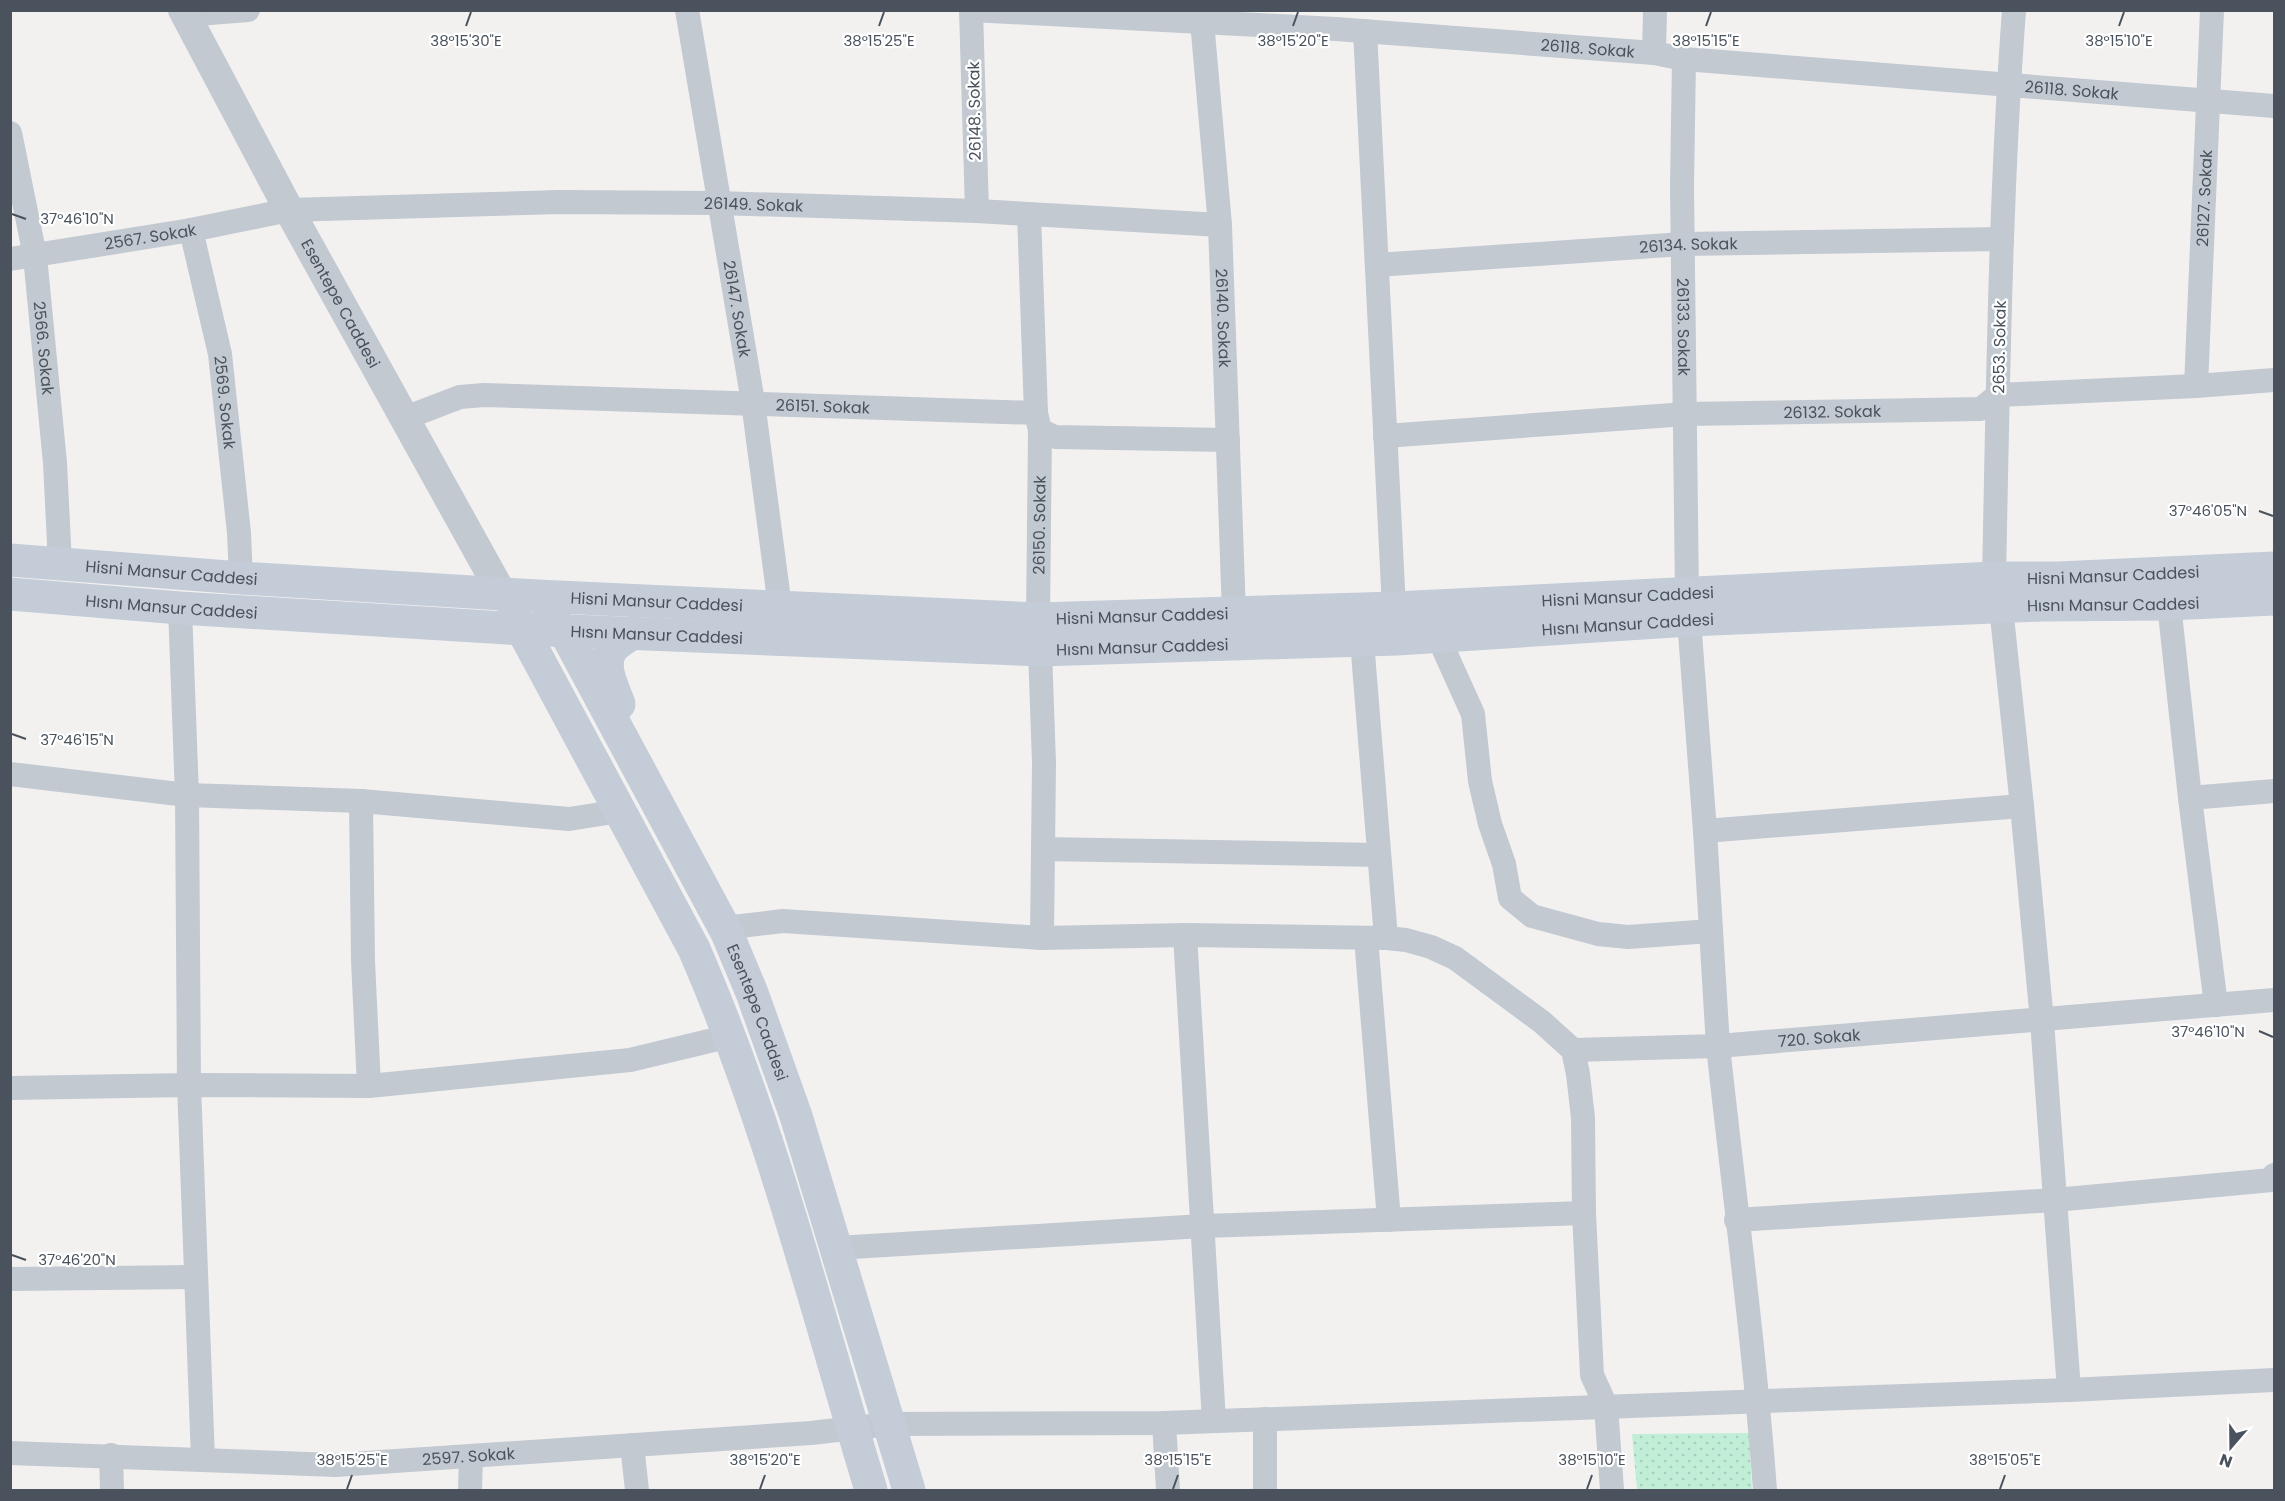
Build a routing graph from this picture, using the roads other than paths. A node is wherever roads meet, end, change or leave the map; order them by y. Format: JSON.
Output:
{"nodes":[{"id":1,"x":248,"y":10,"type":"edge"},
{"id":2,"x":687,"y":10,"type":"edge"},
{"id":3,"x":971,"y":10,"type":"edge"},
{"id":4,"x":1655,"y":10,"type":"edge"},
{"id":5,"x":2014,"y":10,"type":"edge"},
{"id":6,"x":2212,"y":10,"type":"edge"},
{"id":7,"x":1063,"y":12,"type":"edge"},
{"id":8,"x":184,"y":13,"type":"edge"},
{"id":9,"x":1201,"y":16,"type":"edge"},
{"id":10,"x":1336,"y":20,"type":"edge"},
{"id":11,"x":1365,"y":31,"type":"junction"},
{"id":12,"x":1654,"y":53,"type":"junction"},
{"id":13,"x":1684,"y":59,"type":"junction"},
{"id":14,"x":2008,"y":87,"type":"junction"},
{"id":15,"x":2208,"y":101,"type":"junction"},
{"id":16,"x":2274,"y":106,"type":"edge"},
{"id":17,"x":10,"y":133,"type":"edge"},
{"id":18,"x":718,"y":203,"type":"junction"},
{"id":19,"x":289,"y":210,"type":"junction"},
{"id":20,"x":977,"y":211,"type":"junction"},
{"id":21,"x":1029,"y":214,"type":"junction"},
{"id":22,"x":1220,"y":225,"type":"junction"},
{"id":23,"x":191,"y":230,"type":"junction"},
{"id":24,"x":2002,"y":239,"type":"junction"},
{"id":25,"x":1683,"y":244,"type":"junction"},
{"id":26,"x":35,"y":256,"type":"junction"},
{"id":27,"x":10,"y":259,"type":"edge"},
{"id":28,"x":1377,"y":265,"type":"junction"},
{"id":29,"x":2274,"y":380,"type":"edge"},
{"id":30,"x":2196,"y":386,"type":"junction"},
{"id":31,"x":1998,"y":395,"type":"junction"},
{"id":32,"x":753,"y":402,"type":"junction"},
{"id":33,"x":1686,"y":414,"type":"junction"},
{"id":34,"x":405,"y":418,"type":"junction"},
{"id":35,"x":1038,"y":421,"type":"junction"},
{"id":36,"x":1385,"y":436,"type":"junction"},
{"id":37,"x":1228,"y":440,"type":"junction"},
{"id":38,"x":10,"y":560,"type":"edge"},
{"id":39,"x":60,"y":564,"type":"junction"},
{"id":40,"x":2274,"y":568,"type":"edge"},
{"id":41,"x":241,"y":578,"type":"junction"},
{"id":42,"x":1997,"y":592,"type":"junction"},
{"id":43,"x":10,"y":594,"type":"edge"},
{"id":44,"x":502,"y":594,"type":"junction"},
{"id":45,"x":2274,"y":599,"type":"edge"},
{"id":46,"x":2169,"y":604,"type":"junction"},
{"id":47,"x":780,"y":607,"type":"junction"},
{"id":48,"x":180,"y":608,"type":"junction"},
{"id":49,"x":1394,"y":608,"type":"junction"},
{"id":50,"x":1688,"y":608,"type":"junction"},
{"id":51,"x":1234,"y":614,"type":"junction"},
{"id":52,"x":522,"y":628,"type":"junction"},
{"id":53,"x":564,"y":630,"type":"junction"},
{"id":54,"x":634,"y":632,"type":"junction"},
{"id":55,"x":1039,"y":634,"type":"junction"},
{"id":56,"x":1440,"y":637,"type":"junction"},
{"id":57,"x":1362,"y":641,"type":"junction"},
{"id":58,"x":10,"y":774,"type":"edge"},
{"id":59,"x":642,"y":775,"type":"junction"},
{"id":60,"x":2274,"y":791,"type":"edge"},
{"id":61,"x":187,"y":795,"type":"junction"},
{"id":62,"x":2190,"y":798,"type":"junction"},
{"id":63,"x":361,"y":801,"type":"junction"},
{"id":64,"x":2022,"y":807,"type":"junction"},
{"id":65,"x":620,"y":811,"type":"junction"},
{"id":66,"x":1706,"y":831,"type":"junction"},
{"id":67,"x":1043,"y":849,"type":"junction"},
{"id":68,"x":1379,"y":855,"type":"junction"},
{"id":69,"x":724,"y":927,"type":"junction"},
{"id":70,"x":1711,"y":931,"type":"junction"},
{"id":71,"x":1185,"y":935,"type":"junction"},
{"id":72,"x":1042,"y":938,"type":"junction"},
{"id":73,"x":1376,"y":938,"type":"junction"},
{"id":74,"x":2274,"y":1000,"type":"edge"},
{"id":75,"x":2216,"y":1005,"type":"junction"},
{"id":76,"x":2042,"y":1021,"type":"junction"},
{"id":77,"x":730,"y":1036,"type":"junction"},
{"id":78,"x":1718,"y":1046,"type":"junction"},
{"id":79,"x":1572,"y":1050,"type":"junction"},
{"id":80,"x":189,"y":1085,"type":"junction"},
{"id":81,"x":369,"y":1086,"type":"junction"},
{"id":82,"x":10,"y":1088,"type":"edge"},
{"id":83,"x":2274,"y":1175,"type":"edge"},
{"id":84,"x":2055,"y":1200,"type":"junction"},
{"id":85,"x":1584,"y":1213,"type":"junction"},
{"id":86,"x":1389,"y":1220,"type":"junction"},
{"id":87,"x":1736,"y":1220,"type":"junction"},
{"id":88,"x":1203,"y":1226,"type":"junction"},
{"id":89,"x":836,"y":1248,"type":"junction"},
{"id":90,"x":196,"y":1277,"type":"junction"},
{"id":91,"x":10,"y":1279,"type":"edge"},
{"id":92,"x":2274,"y":1380,"type":"edge"},
{"id":93,"x":2069,"y":1390,"type":"junction"},
{"id":94,"x":1758,"y":1401,"type":"junction"},
{"id":95,"x":1606,"y":1406,"type":"junction"},
{"id":96,"x":1265,"y":1419,"type":"junction"},
{"id":97,"x":1214,"y":1421,"type":"junction"},
{"id":98,"x":1164,"y":1423,"type":"junction"},
{"id":99,"x":889,"y":1424,"type":"junction"},
{"id":100,"x":853,"y":1430,"type":"junction"},
{"id":101,"x":632,"y":1445,"type":"junction"},
{"id":102,"x":10,"y":1452,"type":"edge"},
{"id":103,"x":111,"y":1455,"type":"junction"},
{"id":104,"x":471,"y":1457,"type":"junction"},
{"id":105,"x":203,"y":1459,"type":"junction"},
{"id":106,"x":112,"y":1491,"type":"edge"},
{"id":107,"x":470,"y":1491,"type":"edge"},
{"id":108,"x":637,"y":1491,"type":"edge"},
{"id":109,"x":871,"y":1491,"type":"edge"},
{"id":110,"x":909,"y":1491,"type":"edge"},
{"id":111,"x":1168,"y":1491,"type":"edge"},
{"id":112,"x":1265,"y":1491,"type":"edge"},
{"id":113,"x":1612,"y":1491,"type":"edge"},
{"id":114,"x":1765,"y":1491,"type":"edge"}],
"edges":[{"from":1,"to":8,"type":"street"},
{"from":2,"to":18,"type":"street","name":"26147. Sokak"},
{"from":3,"to":7,"type":"street","name":"26118. Sokak"},
{"from":3,"to":20,"type":"street","name":"26148. Sokak"},
{"from":4,"to":12,"type":"street"},
{"from":5,"to":14,"type":"street","name":"2653. Sokak"},
{"from":6,"to":15,"type":"street","name":"26127. Sokak"},
{"from":7,"to":9,"type":"street","name":"26118. Sokak"},
{"from":8,"to":19,"type":"street","name":"Esentepe Caddesi"},
{"from":9,"to":10,"type":"street","name":"26118. Sokak"},
{"from":9,"to":22,"type":"street","name":"26140. Sokak"},
{"from":10,"to":11,"type":"street","name":"26118. Sokak"},
{"from":11,"to":12,"type":"street","name":"26118. Sokak"},
{"from":11,"to":28,"type":"street"},
{"from":12,"to":13,"type":"street","name":"26118. Sokak"},
{"from":13,"to":14,"type":"street","name":"26118. Sokak"},
{"from":13,"to":25,"type":"street","name":"26133. Sokak"},
{"from":14,"to":15,"type":"street","name":"26118. Sokak"},
{"from":14,"to":24,"type":"street","name":"2653. Sokak"},
{"from":15,"to":16,"type":"street","name":"26118. Sokak"},
{"from":15,"to":30,"type":"street","name":"26127. Sokak"},
{"from":17,"to":26,"type":"street","name":"2566. Sokak"},
{"from":18,"to":19,"type":"street","name":"26149. Sokak"},
{"from":18,"to":20,"type":"street","name":"26149. Sokak"},
{"from":18,"to":32,"type":"street","name":"26147. Sokak"},
{"from":19,"to":23,"type":"street","name":"2567. Sokak"},
{"from":19,"to":34,"type":"street","name":"Esentepe Caddesi"},
{"from":20,"to":21,"type":"street","name":"26149. Sokak"},
{"from":21,"to":22,"type":"street","name":"26149. Sokak"},
{"from":21,"to":35,"type":"street","name":"26150. Sokak"},
{"from":22,"to":37,"type":"street","name":"26140. Sokak"},
{"from":23,"to":26,"type":"street","name":"2567. Sokak"},
{"from":23,"to":41,"type":"street","name":"2569. Sokak"},
{"from":24,"to":25,"type":"street","name":"26134. Sokak"},
{"from":24,"to":31,"type":"street","name":"2653. Sokak"},
{"from":25,"to":28,"type":"street","name":"26134. Sokak"},
{"from":25,"to":33,"type":"street","name":"26133. Sokak"},
{"from":26,"to":27,"type":"street","name":"2567. Sokak"},
{"from":26,"to":39,"type":"street","name":"2566. Sokak"},
{"from":28,"to":36,"type":"street"},
{"from":29,"to":30,"type":"street","name":"26132. Sokak"},
{"from":30,"to":31,"type":"street","name":"26132. Sokak"},
{"from":31,"to":33,"type":"street","name":"26132. Sokak"},
{"from":31,"to":42,"type":"street","name":"2653. Sokak"},
{"from":32,"to":34,"type":"street","name":"26151. Sokak"},
{"from":32,"to":35,"type":"street","name":"26151. Sokak"},
{"from":32,"to":47,"type":"street","name":"26147. Sokak"},
{"from":33,"to":36,"type":"street","name":"26132. Sokak"},
{"from":33,"to":50,"type":"street","name":"26133. Sokak"},
{"from":34,"to":44,"type":"street","name":"Esentepe Caddesi"},
{"from":35,"to":37,"type":"street","name":"26151. Sokak"},
{"from":35,"to":55,"type":"street","name":"26150. Sokak"},
{"from":36,"to":49,"type":"street"},
{"from":37,"to":51,"type":"street","name":"26140. Sokak"},
{"from":38,"to":39,"type":"main road","name":"Hisni Mansur Caddesi"},
{"from":39,"to":41,"type":"main road","name":"Hisni Mansur Caddesi"},
{"from":40,"to":42,"type":"main road","name":"Hisni Mansur Caddesi"},
{"from":41,"to":44,"type":"main road","name":"Hisni Mansur Caddesi"},
{"from":42,"to":46,"type":"main road","name":"Hısnı Mansur Caddesi"},
{"from":42,"to":50,"type":"main road","name":"Hisni Mansur Caddesi"},
{"from":42,"to":64,"type":"street","name":"2653. Sokak"},
{"from":43,"to":48,"type":"main road","name":"Hısnı Mansur Caddesi"},
{"from":44,"to":47,"type":"main road","name":"Hisni Mansur Caddesi"},
{"from":44,"to":52,"type":"main road","name":"Esentepe Caddesi"},
{"from":44,"to":53,"type":"main road"},
{"from":45,"to":46,"type":"main road","name":"Hısnı Mansur Caddesi"},
{"from":46,"to":62,"type":"street"},
{"from":47,"to":55,"type":"main road","name":"Hisni Mansur Caddesi"},
{"from":48,"to":52,"type":"main road","name":"Hısnı Mansur Caddesi"},
{"from":48,"to":61,"type":"street"},
{"from":49,"to":50,"type":"main road","name":"Hisni Mansur Caddesi"},
{"from":49,"to":51,"type":"main road","name":"Hisni Mansur Caddesi"},
{"from":50,"to":56,"type":"main road","name":"Hısnı Mansur Caddesi"},
{"from":50,"to":66,"type":"street","name":"26133. Sokak"},
{"from":51,"to":55,"type":"main road","name":"Hisni Mansur Caddesi"},
{"from":52,"to":53,"type":"main road","name":"Hısnı Mansur Caddesi"},
{"from":52,"to":65,"type":"main road","name":"Esentepe Caddesi"},
{"from":53,"to":54,"type":"main road","name":"Hısnı Mansur Caddesi"},
{"from":53,"to":59,"type":"main road","name":"Esentepe Caddesi"},
{"from":54,"to":55,"type":"main road","name":"Hısnı Mansur Caddesi"},
{"from":54,"to":59,"type":"main road"},
{"from":55,"to":57,"type":"main road","name":"Hısnı Mansur Caddesi"},
{"from":55,"to":67,"type":"street","name":"26150. Sokak"},
{"from":56,"to":57,"type":"main road","name":"Hısnı Mansur Caddesi"},
{"from":56,"to":70,"type":"street"},
{"from":57,"to":68,"type":"street"},
{"from":58,"to":61,"type":"street"},
{"from":59,"to":69,"type":"main road","name":"Esentepe Caddesi"},
{"from":60,"to":62,"type":"street"},
{"from":61,"to":63,"type":"street"},
{"from":61,"to":80,"type":"street"},
{"from":62,"to":75,"type":"street"},
{"from":63,"to":65,"type":"street"},
{"from":63,"to":81,"type":"street"},
{"from":64,"to":66,"type":"street"},
{"from":64,"to":76,"type":"street","name":"2653. Sokak"},
{"from":65,"to":77,"type":"main road","name":"Esentepe Caddesi"},
{"from":66,"to":70,"type":"street","name":"26133. Sokak"},
{"from":67,"to":68,"type":"street"},
{"from":67,"to":72,"type":"street","name":"26150. Sokak"},
{"from":68,"to":73,"type":"street"},
{"from":69,"to":72,"type":"street"},
{"from":69,"to":89,"type":"main road","name":"Esentepe Caddesi"},
{"from":70,"to":78,"type":"street","name":"26133. Sokak"},
{"from":71,"to":72,"type":"street"},
{"from":71,"to":73,"type":"street"},
{"from":71,"to":88,"type":"street"},
{"from":73,"to":79,"type":"street"},
{"from":73,"to":86,"type":"street"},
{"from":74,"to":75,"type":"street","name":"720. Sokak"},
{"from":75,"to":76,"type":"street","name":"720. Sokak"},
{"from":76,"to":78,"type":"street","name":"720. Sokak"},
{"from":76,"to":84,"type":"street","name":"2653. Sokak"},
{"from":77,"to":81,"type":"street"},
{"from":77,"to":100,"type":"main road","name":"Esentepe Caddesi"},
{"from":78,"to":79,"type":"street","name":"720. Sokak"},
{"from":78,"to":87,"type":"street"},
{"from":79,"to":85,"type":"street"},
{"from":80,"to":81,"type":"street"},
{"from":80,"to":82,"type":"street"},
{"from":80,"to":90,"type":"street"},
{"from":83,"to":84,"type":"street"},
{"from":84,"to":87,"type":"street"},
{"from":84,"to":93,"type":"street","name":"2653. Sokak"},
{"from":85,"to":86,"type":"street"},
{"from":85,"to":95,"type":"street"},
{"from":86,"to":88,"type":"street"},
{"from":87,"to":94,"type":"street"},
{"from":88,"to":89,"type":"street"},
{"from":88,"to":97,"type":"street"},
{"from":89,"to":99,"type":"main road","name":"Esentepe Caddesi"},
{"from":90,"to":91,"type":"street"},
{"from":90,"to":105,"type":"street"},
{"from":92,"to":93,"type":"street","name":"2597. Sokak"},
{"from":93,"to":94,"type":"street","name":"2597. Sokak"},
{"from":94,"to":95,"type":"street","name":"2597. Sokak"},
{"from":94,"to":114,"type":"street"},
{"from":95,"to":96,"type":"street","name":"2597. Sokak"},
{"from":95,"to":113,"type":"street"},
{"from":96,"to":97,"type":"street","name":"2597. Sokak"},
{"from":96,"to":112,"type":"street"},
{"from":97,"to":98,"type":"street","name":"2597. Sokak"},
{"from":98,"to":99,"type":"street","name":"2597. Sokak"},
{"from":98,"to":111,"type":"street"},
{"from":99,"to":100,"type":"street","name":"2597. Sokak"},
{"from":99,"to":110,"type":"main road","name":"Esentepe Caddesi"},
{"from":100,"to":101,"type":"street","name":"2597. Sokak"},
{"from":100,"to":109,"type":"main road","name":"Esentepe Caddesi"},
{"from":101,"to":104,"type":"street","name":"2597. Sokak"},
{"from":101,"to":108,"type":"street"},
{"from":102,"to":103,"type":"street","name":"2597. Sokak"},
{"from":103,"to":105,"type":"street","name":"2597. Sokak"},
{"from":103,"to":106,"type":"street"},
{"from":104,"to":105,"type":"street","name":"2597. Sokak"},
{"from":104,"to":107,"type":"street"}]}
